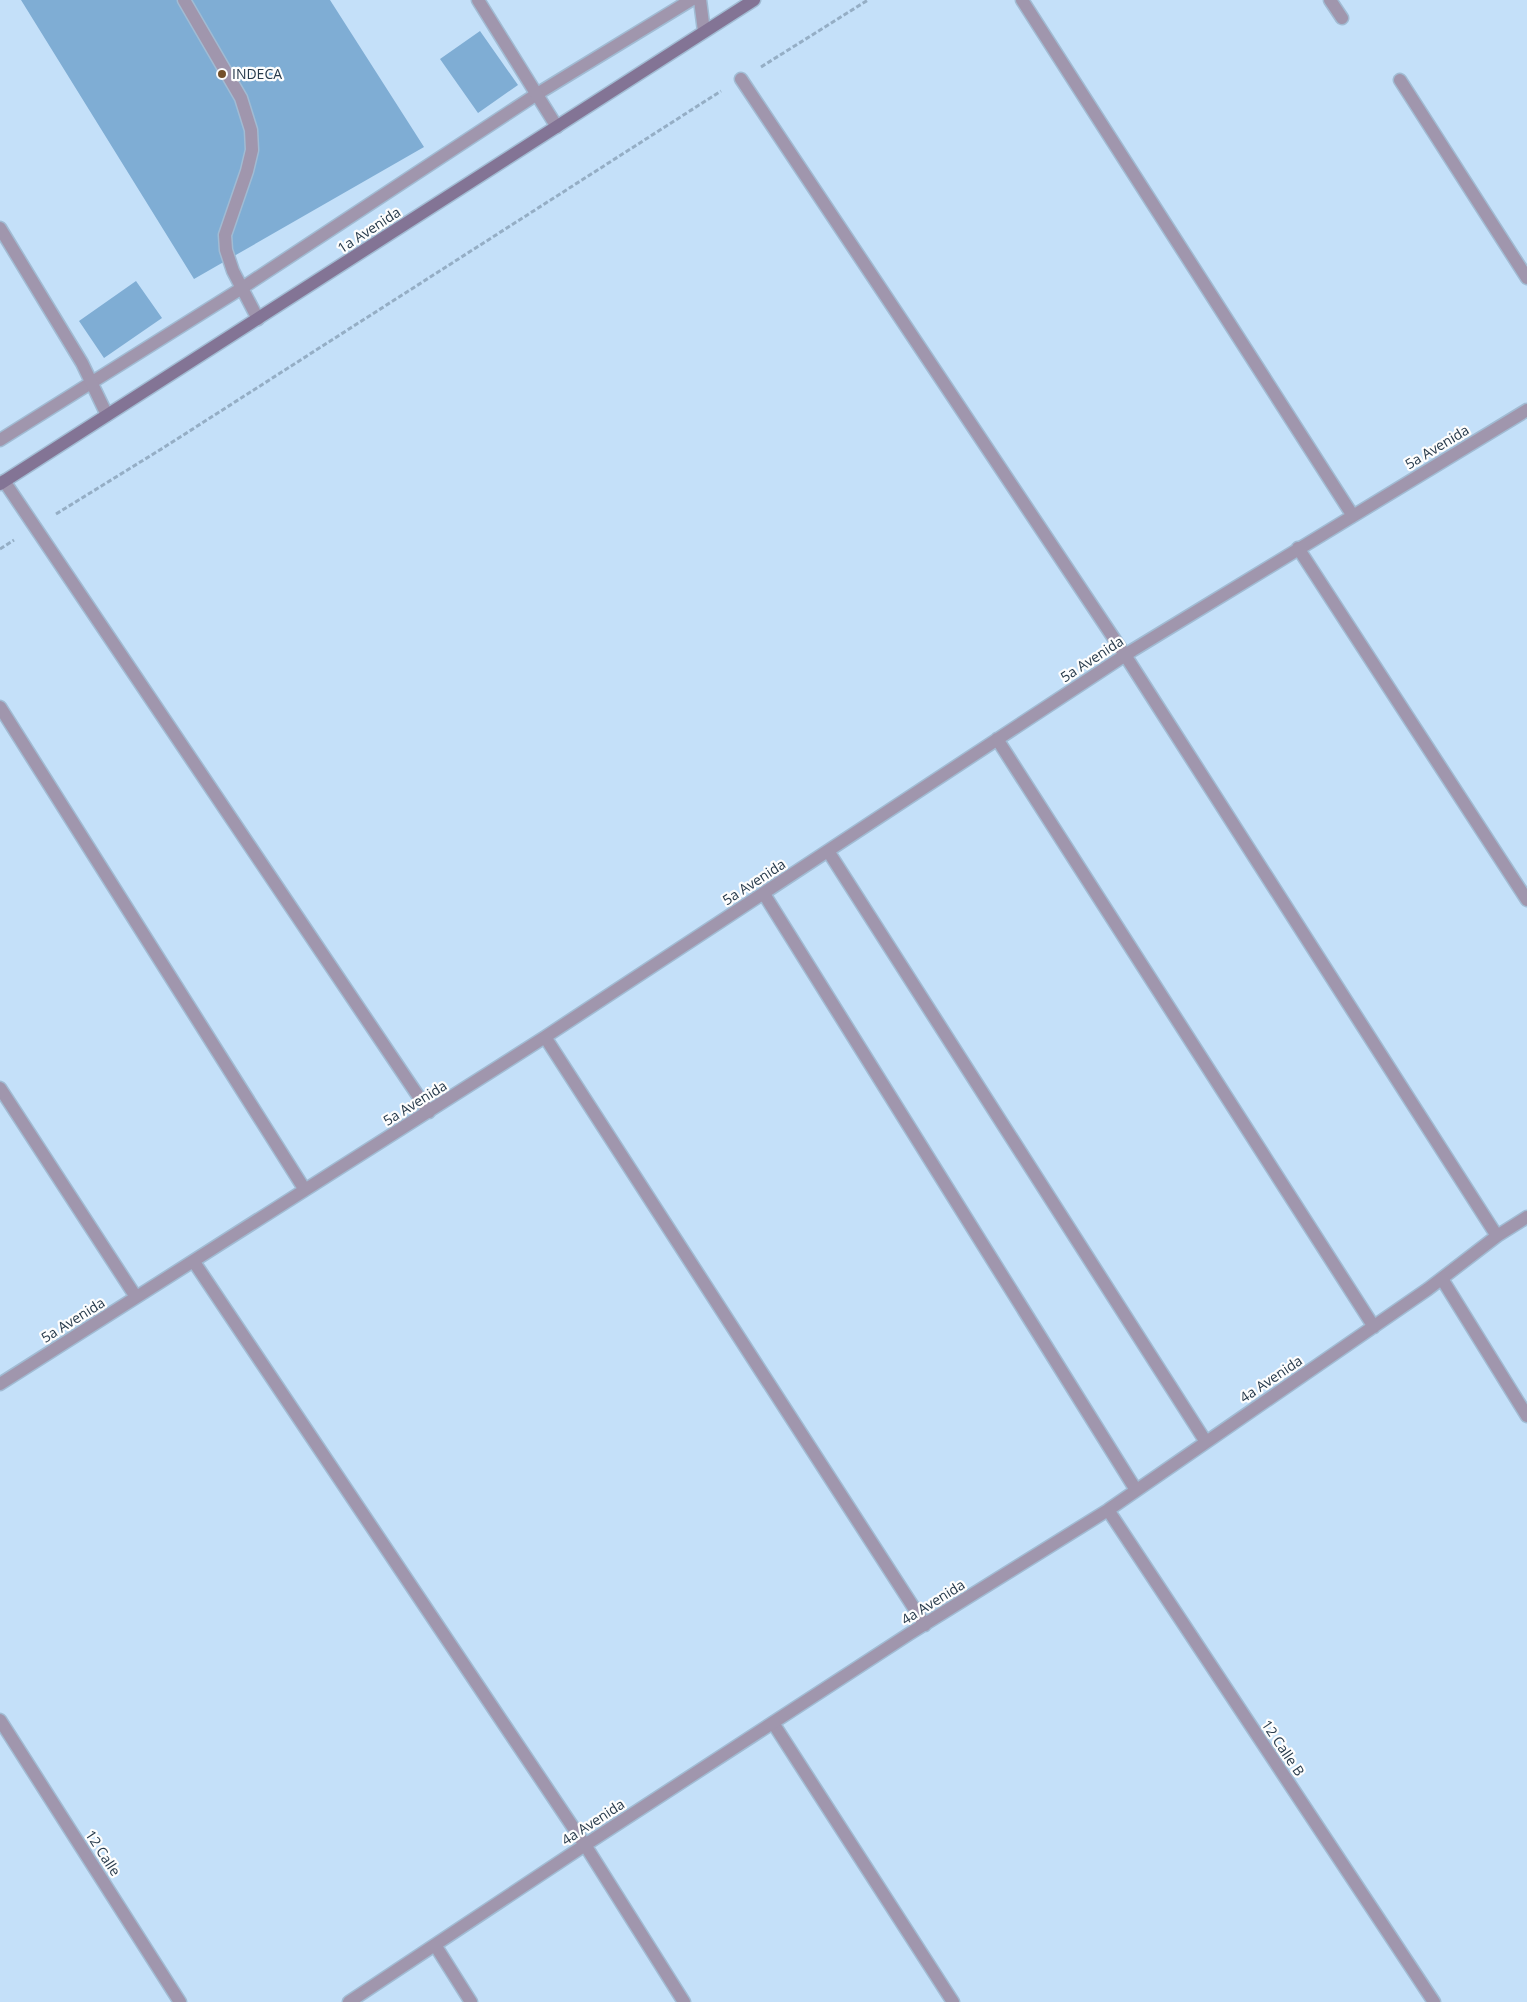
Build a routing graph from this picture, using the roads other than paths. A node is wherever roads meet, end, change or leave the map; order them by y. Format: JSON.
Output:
{"nodes":[{"id":1,"x":184,"y":0,"type":"edge"},
{"id":2,"x":478,"y":0,"type":"edge"},
{"id":3,"x":691,"y":0,"type":"edge"},
{"id":4,"x":700,"y":0,"type":"edge"},
{"id":5,"x":754,"y":0,"type":"edge"},
{"id":6,"x":1022,"y":0,"type":"edge"},
{"id":7,"x":1330,"y":0,"type":"edge"},
{"id":8,"x":1342,"y":18,"type":"dead end"},
{"id":9,"x":704,"y":31,"type":"junction"},
{"id":10,"x":741,"y":79,"type":"road end"},
{"id":11,"x":1400,"y":80,"type":"dead end"},
{"id":12,"x":537,"y":94,"type":"junction"},
{"id":13,"x":556,"y":127,"type":"junction"},
{"id":14,"x":0,"y":228,"type":"edge"},
{"id":15,"x":1527,"y":278,"type":"edge"},
{"id":16,"x":242,"y":288,"type":"junction"},
{"id":17,"x":258,"y":319,"type":"junction"},
{"id":18,"x":92,"y":383,"type":"junction"},
{"id":19,"x":1527,"y":410,"type":"edge"},
{"id":20,"x":107,"y":415,"type":"junction"},
{"id":21,"x":0,"y":440,"type":"edge"},
{"id":22,"x":2,"y":482,"type":"edge"},
{"id":23,"x":1353,"y":516,"type":"junction"},
{"id":24,"x":1298,"y":548,"type":"junction"},
{"id":25,"x":1124,"y":655,"type":"junction"},
{"id":26,"x":0,"y":707,"type":"edge"},
{"id":27,"x":997,"y":739,"type":"junction"},
{"id":28,"x":828,"y":851,"type":"junction"},
{"id":29,"x":764,"y":894,"type":"junction"},
{"id":30,"x":1527,"y":900,"type":"edge"},
{"id":31,"x":545,"y":1038,"type":"junction"},
{"id":32,"x":0,"y":1088,"type":"edge"},
{"id":33,"x":429,"y":1112,"type":"junction"},
{"id":34,"x":305,"y":1190,"type":"junction"},
{"id":35,"x":1527,"y":1217,"type":"edge"},
{"id":36,"x":1497,"y":1236,"type":"junction"},
{"id":37,"x":194,"y":1262,"type":"junction"},
{"id":38,"x":1442,"y":1279,"type":"junction"},
{"id":39,"x":136,"y":1297,"type":"junction"},
{"id":40,"x":1374,"y":1327,"type":"junction"},
{"id":41,"x":0,"y":1384,"type":"edge"},
{"id":42,"x":1527,"y":1416,"type":"edge"},
{"id":43,"x":1206,"y":1442,"type":"junction"},
{"id":44,"x":1136,"y":1490,"type":"junction"},
{"id":45,"x":1108,"y":1510,"type":"junction"},
{"id":46,"x":925,"y":1624,"type":"junction"},
{"id":47,"x":0,"y":1720,"type":"edge"},
{"id":48,"x":773,"y":1723,"type":"junction"},
{"id":49,"x":585,"y":1845,"type":"junction"},
{"id":50,"x":435,"y":1945,"type":"junction"},
{"id":51,"x":180,"y":2002,"type":"edge"},
{"id":52,"x":348,"y":2002,"type":"edge"},
{"id":53,"x":471,"y":2002,"type":"edge"},
{"id":54,"x":684,"y":2002,"type":"edge"},
{"id":55,"x":953,"y":2002,"type":"edge"},
{"id":56,"x":1434,"y":2002,"type":"edge"}],
"edges":[{"from":1,"to":16,"type":"street"},
{"from":2,"to":12,"type":"street"},
{"from":3,"to":12,"type":"street"},
{"from":4,"to":9,"type":"street"},
{"from":5,"to":9,"type":"main road","name":"1a Avenida"},
{"from":6,"to":23,"type":"street"},
{"from":7,"to":8,"type":"street"},
{"from":9,"to":13,"type":"main road","name":"1a Avenida"},
{"from":10,"to":25,"type":"street"},
{"from":11,"to":15,"type":"street"},
{"from":12,"to":13,"type":"street"},
{"from":12,"to":16,"type":"street"},
{"from":13,"to":17,"type":"main road","name":"1a Avenida"},
{"from":14,"to":18,"type":"street"},
{"from":16,"to":17,"type":"street"},
{"from":16,"to":18,"type":"street"},
{"from":17,"to":20,"type":"main road","name":"1a Avenida"},
{"from":18,"to":20,"type":"street"},
{"from":18,"to":21,"type":"street"},
{"from":19,"to":23,"type":"street","name":"5a Avenida"},
{"from":20,"to":22,"type":"main road","name":"1a Avenida"},
{"from":22,"to":33,"type":"street"},
{"from":23,"to":24,"type":"street","name":"5a Avenida"},
{"from":24,"to":25,"type":"street","name":"5a Avenida"},
{"from":24,"to":30,"type":"street"},
{"from":25,"to":27,"type":"street","name":"5a Avenida"},
{"from":25,"to":36,"type":"street"},
{"from":26,"to":34,"type":"street"},
{"from":27,"to":28,"type":"street","name":"5a Avenida"},
{"from":27,"to":40,"type":"street"},
{"from":28,"to":29,"type":"street","name":"5a Avenida"},
{"from":28,"to":43,"type":"street"},
{"from":29,"to":31,"type":"street","name":"5a Avenida"},
{"from":29,"to":44,"type":"street"},
{"from":31,"to":33,"type":"street","name":"5a Avenida"},
{"from":31,"to":46,"type":"street"},
{"from":32,"to":39,"type":"street"},
{"from":33,"to":34,"type":"street","name":"5a Avenida"},
{"from":34,"to":37,"type":"street","name":"5a Avenida"},
{"from":35,"to":36,"type":"street","name":"4a Avenida"},
{"from":36,"to":38,"type":"street","name":"4a Avenida"},
{"from":37,"to":39,"type":"street","name":"5a Avenida"},
{"from":37,"to":49,"type":"street"},
{"from":38,"to":40,"type":"street","name":"4a Avenida"},
{"from":38,"to":42,"type":"street"},
{"from":39,"to":41,"type":"street","name":"5a Avenida"},
{"from":40,"to":43,"type":"street","name":"4a Avenida"},
{"from":43,"to":44,"type":"street","name":"4a Avenida"},
{"from":44,"to":45,"type":"street","name":"4a Avenida"},
{"from":45,"to":46,"type":"street","name":"4a Avenida"},
{"from":45,"to":56,"type":"street","name":"12 Calle B"},
{"from":46,"to":48,"type":"street","name":"4a Avenida"},
{"from":47,"to":51,"type":"street","name":"12 Calle"},
{"from":48,"to":49,"type":"street","name":"4a Avenida"},
{"from":48,"to":55,"type":"street"},
{"from":49,"to":50,"type":"street","name":"4a Avenida"},
{"from":49,"to":54,"type":"street"},
{"from":50,"to":52,"type":"street","name":"4a Avenida"},
{"from":50,"to":53,"type":"street"}]}
